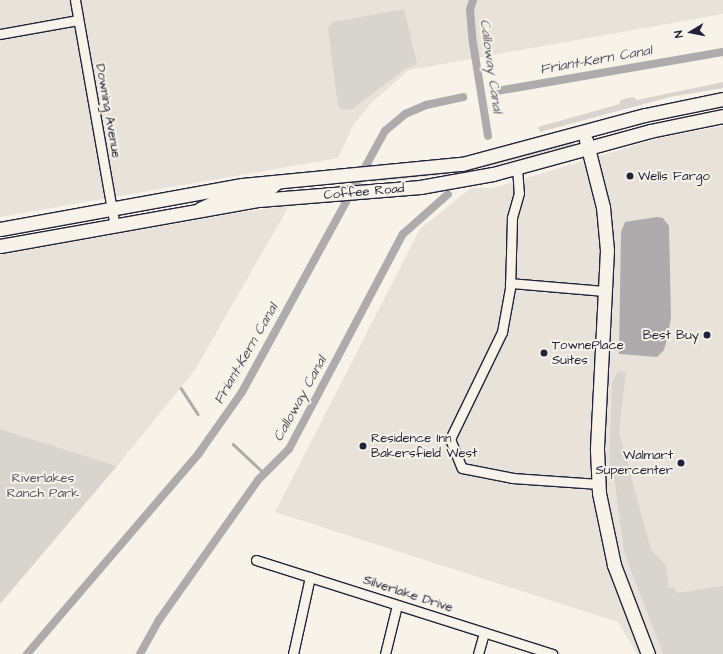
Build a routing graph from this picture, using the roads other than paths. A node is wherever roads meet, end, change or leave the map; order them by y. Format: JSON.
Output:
{"nodes":[{"id":1,"x":75,"y":0,"type":"edge"},
{"id":2,"x":78,"y":20,"type":"junction"},
{"id":3,"x":0,"y":34,"type":"edge"},
{"id":4,"x":723,"y":99,"type":"edge"},
{"id":5,"x":723,"y":116,"type":"edge"},
{"id":6,"x":583,"y":131,"type":"junction"},
{"id":7,"x":588,"y":148,"type":"junction"},
{"id":8,"x":517,"y":167,"type":"junction"},
{"id":9,"x":283,"y":181,"type":"junction"},
{"id":10,"x":112,"y":208,"type":"junction"},
{"id":11,"x":190,"y":212,"type":"junction"},
{"id":12,"x":115,"y":226,"type":"junction"},
{"id":13,"x":0,"y":229,"type":"edge"},
{"id":14,"x":0,"y":246,"type":"edge"},
{"id":15,"x":510,"y":283,"type":"junction"},
{"id":16,"x":606,"y":291,"type":"junction"},
{"id":17,"x":598,"y":484,"type":"junction"},
{"id":18,"x":256,"y":560,"type":"dead end"},
{"id":19,"x":310,"y":577,"type":"junction"},
{"id":20,"x":397,"y":605,"type":"junction"},
{"id":21,"x":484,"y":632,"type":"junction"},
{"id":22,"x":293,"y":654,"type":"edge"},
{"id":23,"x":386,"y":654,"type":"edge"},
{"id":24,"x":478,"y":654,"type":"edge"},
{"id":25,"x":552,"y":654,"type":"edge"},
{"id":26,"x":648,"y":654,"type":"edge"}],
"edges":[{"from":1,"to":2,"type":"street","name":"Downing Avenue"},
{"from":2,"to":3,"type":"street"},
{"from":2,"to":10,"type":"street","name":"Downing Avenue"},
{"from":4,"to":6,"type":"main road","name":"Coffee Road"},
{"from":5,"to":7,"type":"main road","name":"Coffee Road"},
{"from":6,"to":7,"type":"main road"},
{"from":6,"to":9,"type":"main road","name":"Coffee Road"},
{"from":7,"to":8,"type":"main road","name":"Coffee Road"},
{"from":7,"to":16,"type":"main road"},
{"from":8,"to":11,"type":"main road","name":"Coffee Road"},
{"from":8,"to":15,"type":"street"},
{"from":9,"to":10,"type":"main road","name":"Coffee Road"},
{"from":9,"to":11,"type":"street"},
{"from":10,"to":12,"type":"street","name":"Downing Avenue"},
{"from":10,"to":13,"type":"main road","name":"Coffee Road"},
{"from":11,"to":12,"type":"main road","name":"Coffee Road"},
{"from":12,"to":14,"type":"main road","name":"Coffee Road"},
{"from":15,"to":16,"type":"street"},
{"from":15,"to":17,"type":"street"},
{"from":16,"to":17,"type":"main road"},
{"from":17,"to":26,"type":"main road"},
{"from":18,"to":19,"type":"street","name":"Silverlake Drive"},
{"from":19,"to":20,"type":"street","name":"Silverlake Drive"},
{"from":19,"to":22,"type":"street"},
{"from":20,"to":21,"type":"street","name":"Silverlake Drive"},
{"from":20,"to":23,"type":"street"},
{"from":21,"to":24,"type":"street"},
{"from":21,"to":25,"type":"street","name":"Silverlake Drive"}]}
